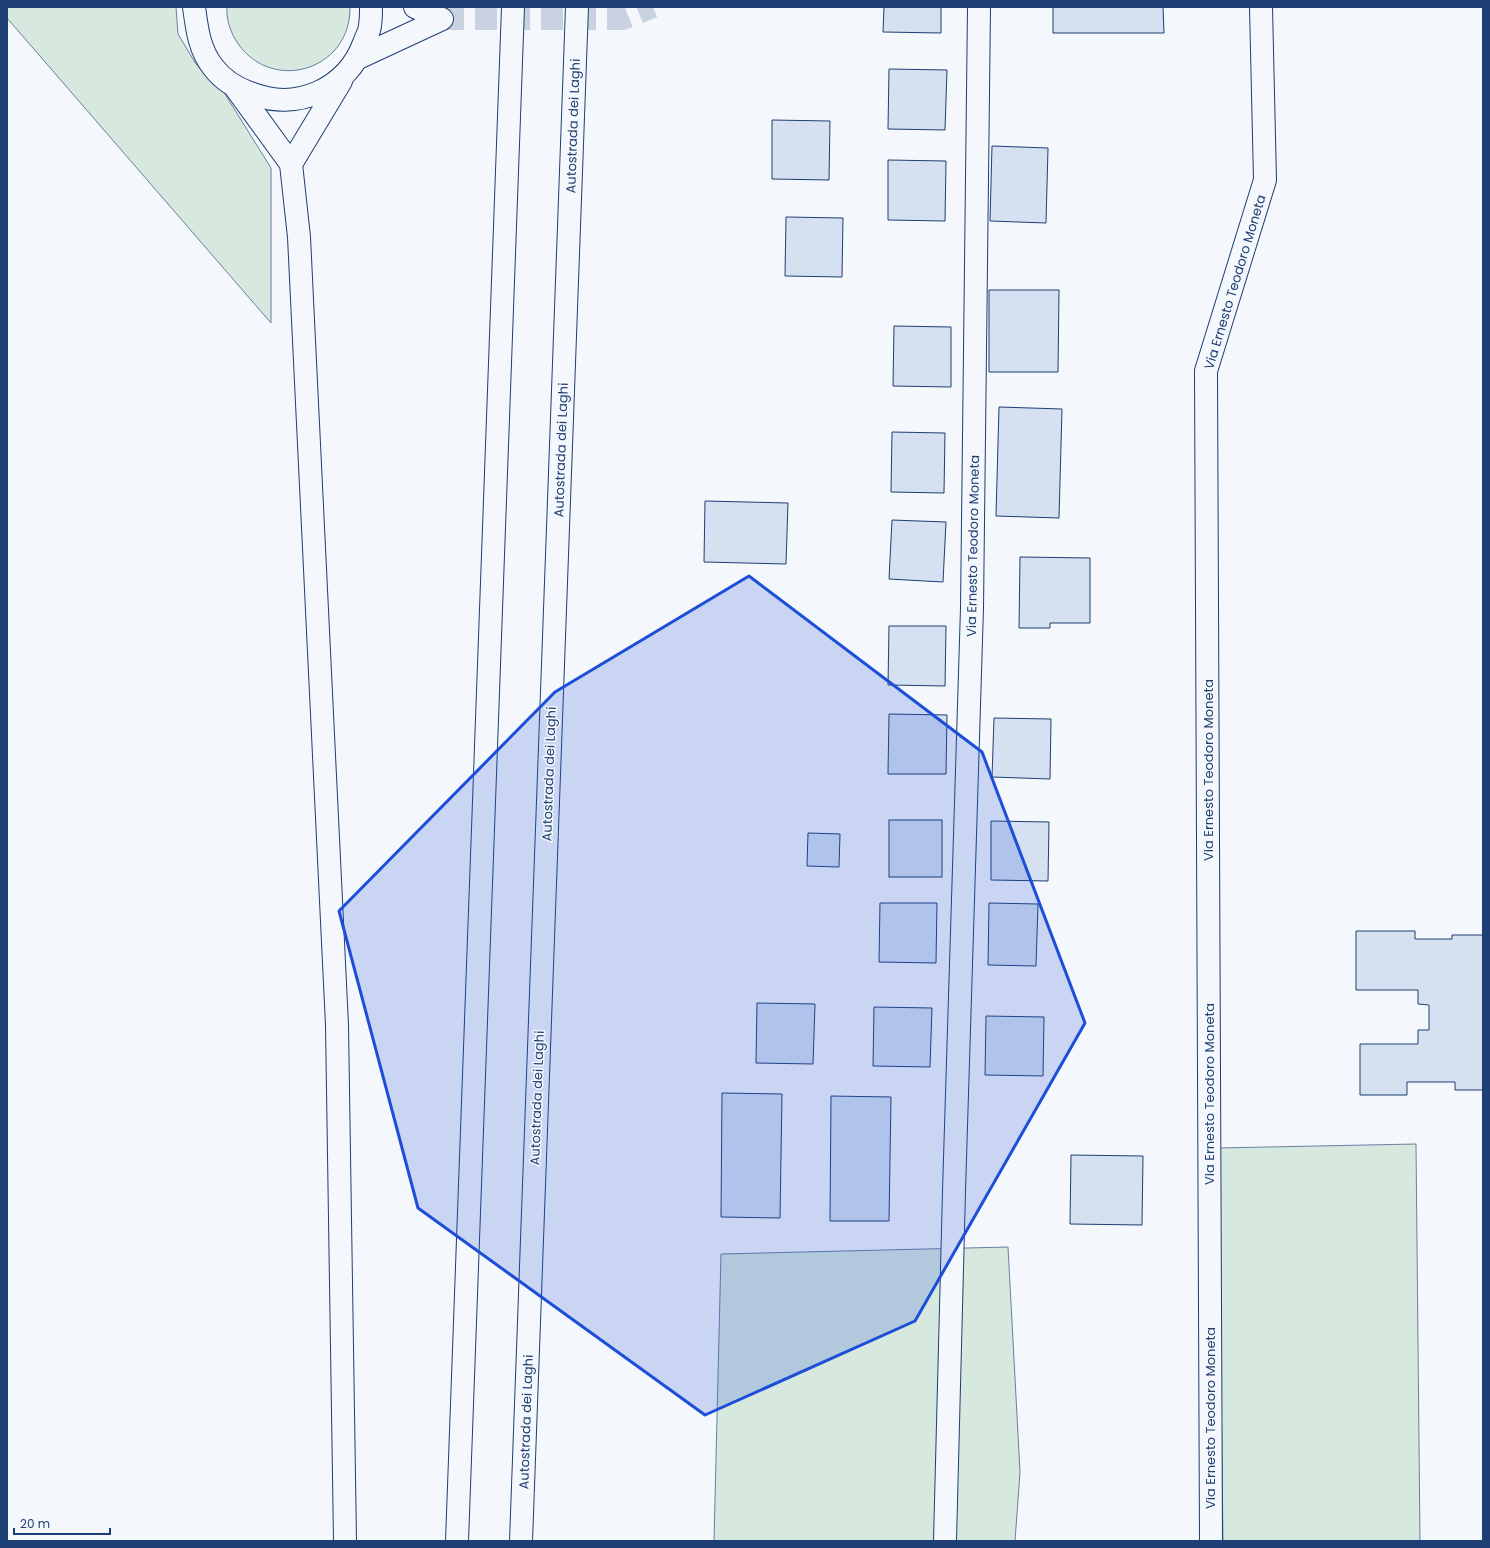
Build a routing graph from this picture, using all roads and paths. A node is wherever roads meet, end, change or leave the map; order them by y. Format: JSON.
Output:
{"nodes":[{"id":1,"x":194,"y":7,"type":"edge"},
{"id":2,"x":371,"y":7,"type":"edge"},
{"id":3,"x":415,"y":7,"type":"edge"},
{"id":4,"x":513,"y":7,"type":"edge"},
{"id":5,"x":577,"y":7,"type":"edge"},
{"id":6,"x":979,"y":7,"type":"edge"},
{"id":7,"x":1261,"y":7,"type":"edge"},
{"id":8,"x":358,"y":58,"type":"junction"},
{"id":9,"x":344,"y":76,"type":"junction"},
{"id":10,"x":235,"y":87,"type":"junction"},
{"id":11,"x":291,"y":164,"type":"junction"},
{"id":12,"x":345,"y":1541,"type":"edge"},
{"id":13,"x":457,"y":1541,"type":"edge"},
{"id":14,"x":521,"y":1541,"type":"edge"},
{"id":15,"x":945,"y":1541,"type":"edge"},
{"id":16,"x":1211,"y":1541,"type":"edge"}],
"edges":[{"from":1,"to":10,"type":"main road"},
{"from":2,"to":8,"type":"main road"},
{"from":3,"to":8,"type":"main road"},
{"from":4,"to":13,"type":"main road"},
{"from":5,"to":14,"type":"main road","name":"Autostrada dei Laghi"},
{"from":6,"to":15,"type":"main road","name":"Via Ernesto Teodoro Moneta"},
{"from":7,"to":16,"type":"main road","name":"Via Ernesto Teodoro Moneta"},
{"from":8,"to":9,"type":"main road"},
{"from":9,"to":10,"type":"main road"},
{"from":9,"to":11,"type":"main road"},
{"from":10,"to":11,"type":"main road"},
{"from":11,"to":12,"type":"main road"}]}
